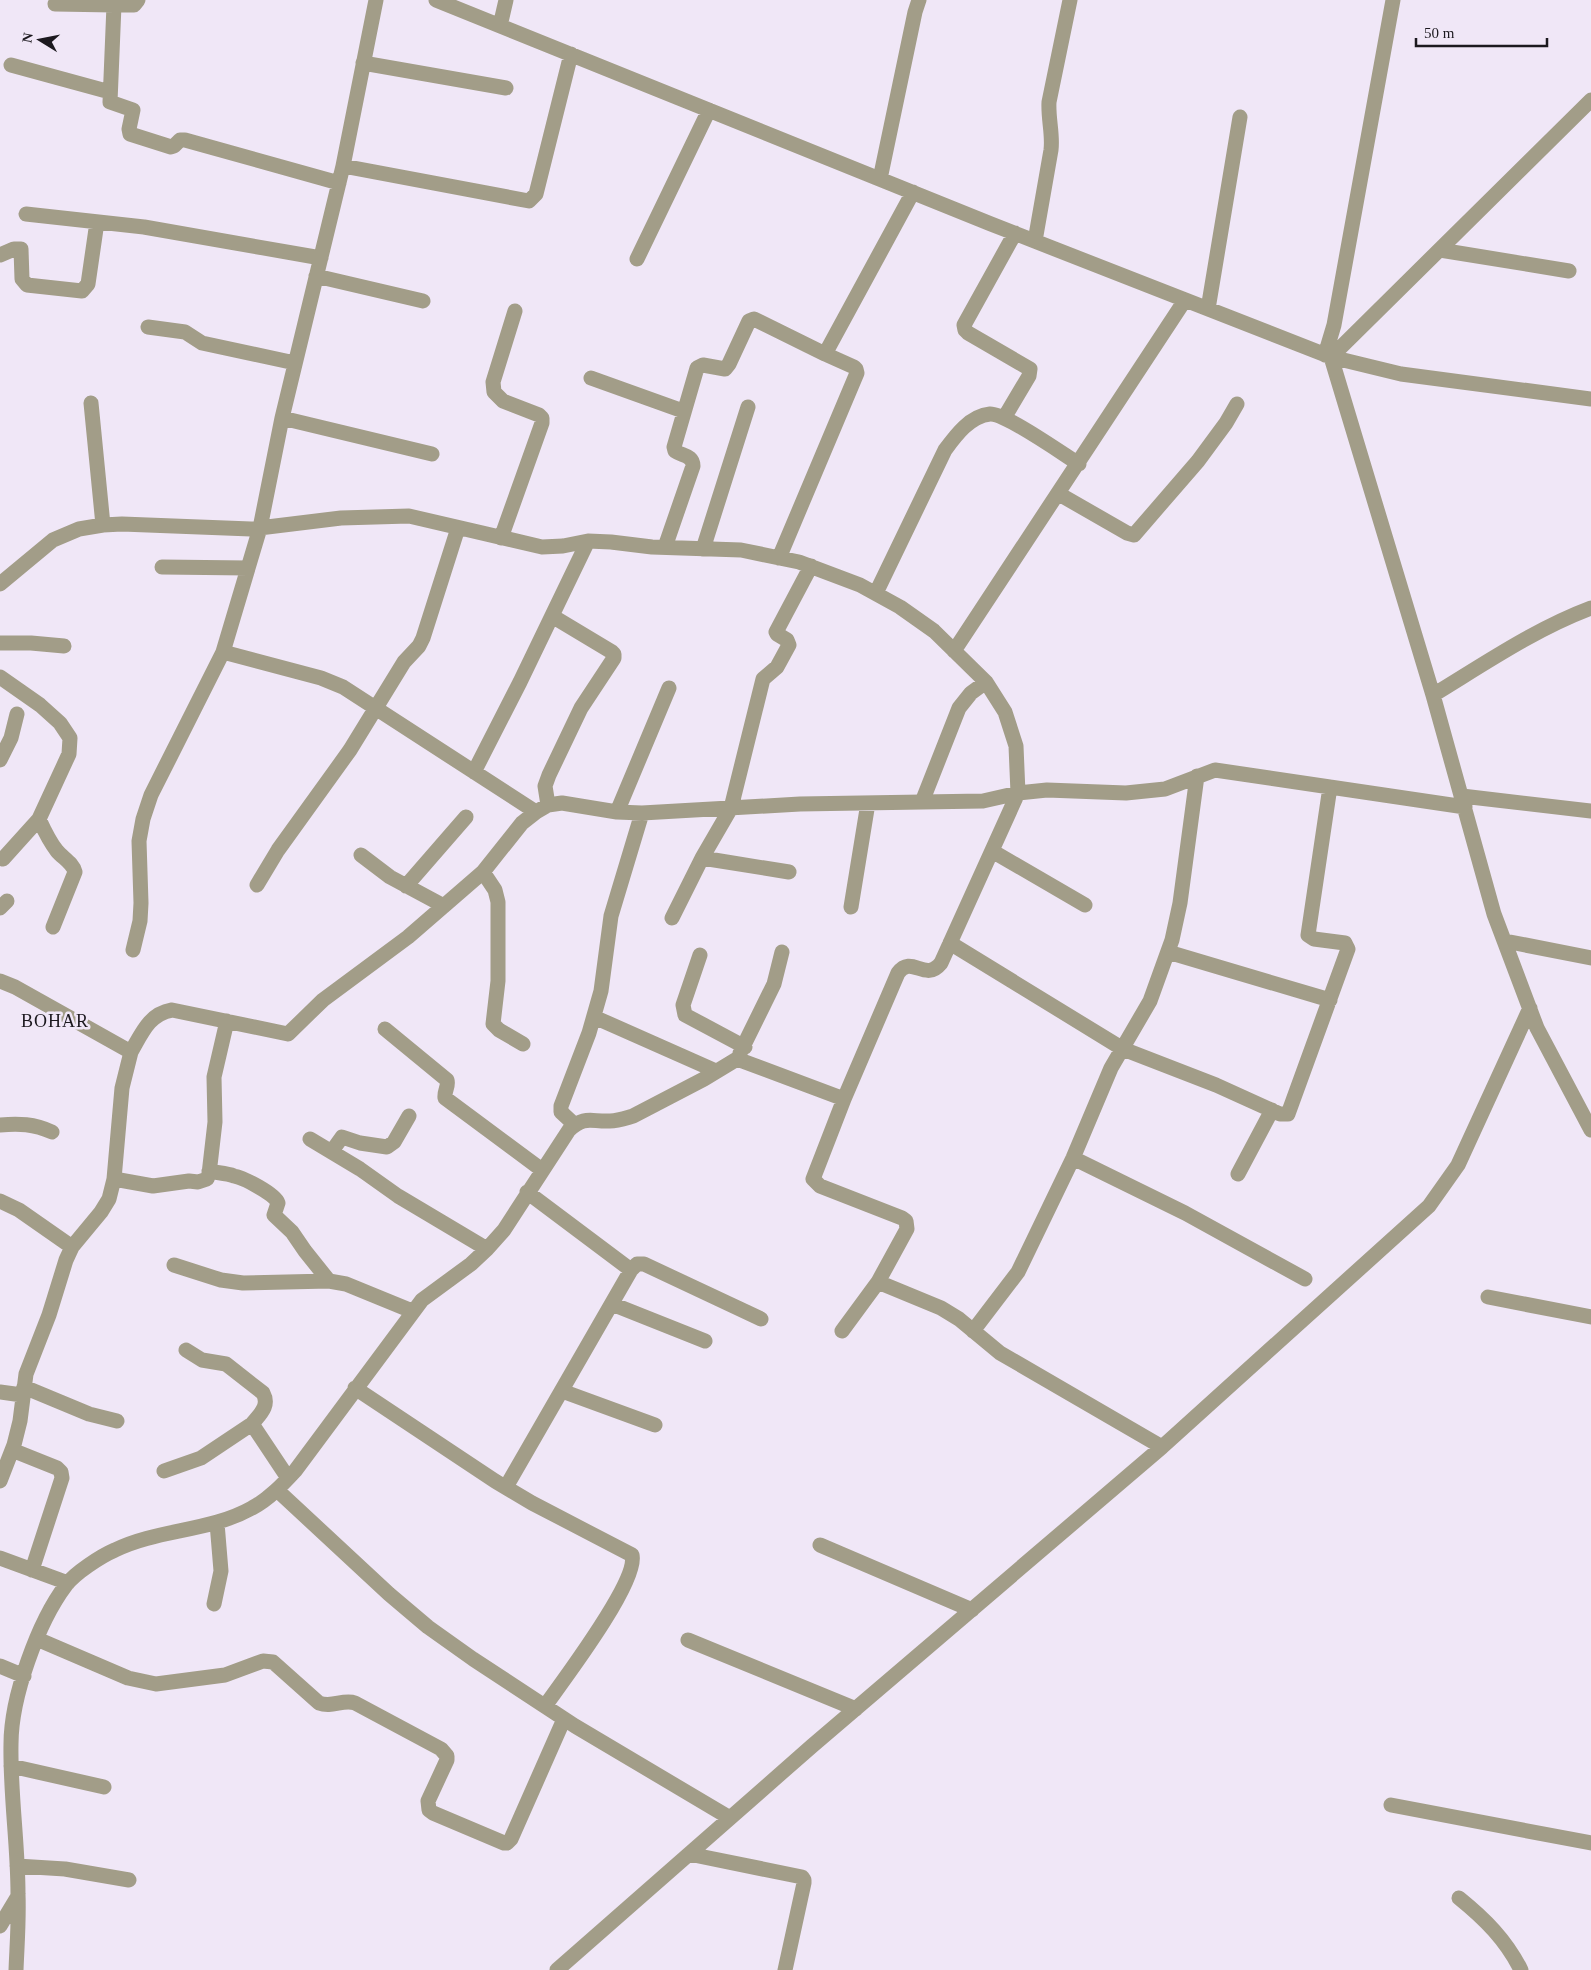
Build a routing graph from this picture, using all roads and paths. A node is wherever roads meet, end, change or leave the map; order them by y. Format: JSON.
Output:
{"nodes":[{"id":1,"x":138,"y":0,"type":"edge"},
{"id":2,"x":376,"y":0,"type":"edge"},
{"id":3,"x":436,"y":0,"type":"edge"},
{"id":4,"x":506,"y":0,"type":"edge"},
{"id":5,"x":920,"y":0,"type":"edge"},
{"id":6,"x":1070,"y":0,"type":"edge"},
{"id":7,"x":1393,"y":0,"type":"edge"},
{"id":8,"x":105,"y":3,"type":"edge"},
{"id":9,"x":55,"y":4,"type":"dead end"},
{"id":10,"x":500,"y":26,"type":"junction"},
{"id":11,"x":571,"y":54,"type":"junction"},
{"id":12,"x":363,"y":63,"type":"junction"},
{"id":13,"x":11,"y":65,"type":"dead end"},
{"id":14,"x":506,"y":88,"type":"dead end"},
{"id":15,"x":110,"y":92,"type":"junction"},
{"id":16,"x":1591,"y":100,"type":"edge"},
{"id":17,"x":709,"y":110,"type":"junction"},
{"id":18,"x":1240,"y":117,"type":"dead end"},
{"id":19,"x":343,"y":166,"type":"junction"},
{"id":20,"x":880,"y":179,"type":"junction"},
{"id":21,"x":339,"y":183,"type":"junction"},
{"id":22,"x":913,"y":192,"type":"junction"},
{"id":23,"x":26,"y":214,"type":"dead end"},
{"id":24,"x":97,"y":222,"type":"junction"},
{"id":25,"x":1014,"y":233,"type":"junction"},
{"id":26,"x":1035,"y":241,"type":"junction"},
{"id":27,"x":1440,"y":250,"type":"junction"},
{"id":28,"x":0,"y":255,"type":"edge"},
{"id":29,"x":321,"y":258,"type":"junction"},
{"id":30,"x":637,"y":259,"type":"dead end"},
{"id":31,"x":1569,"y":271,"type":"dead end"},
{"id":32,"x":316,"y":276,"type":"junction"},
{"id":33,"x":1185,"y":300,"type":"junction"},
{"id":34,"x":422,"y":301,"type":"dead end"},
{"id":35,"x":1208,"y":309,"type":"junction"},
{"id":36,"x":515,"y":310,"type":"dead end"},
{"id":37,"x":148,"y":327,"type":"dead end"},
{"id":38,"x":825,"y":354,"type":"junction"},
{"id":39,"x":1328,"y":356,"type":"junction"},
{"id":40,"x":295,"y":363,"type":"junction"},
{"id":41,"x":591,"y":378,"type":"dead end"},
{"id":42,"x":1591,"y":399,"type":"edge"},
{"id":43,"x":91,"y":403,"type":"dead end"},
{"id":44,"x":1237,"y":404,"type":"dead end"},
{"id":45,"x":748,"y":407,"type":"dead end"},
{"id":46,"x":683,"y":411,"type":"junction"},
{"id":47,"x":282,"y":418,"type":"junction"},
{"id":48,"x":1004,"y":418,"type":"junction"},
{"id":49,"x":432,"y":454,"type":"dead end"},
{"id":50,"x":1079,"y":464,"type":"junction"},
{"id":51,"x":1059,"y":494,"type":"junction"},
{"id":52,"x":103,"y":525,"type":"junction"},
{"id":53,"x":260,"y":528,"type":"junction"},
{"id":54,"x":458,"y":528,"type":"junction"},
{"id":55,"x":501,"y":538,"type":"junction"},
{"id":56,"x":588,"y":541,"type":"junction"},
{"id":57,"x":665,"y":547,"type":"junction"},
{"id":58,"x":703,"y":549,"type":"junction"},
{"id":59,"x":780,"y":558,"type":"junction"},
{"id":60,"x":162,"y":566,"type":"dead end"},
{"id":61,"x":811,"y":566,"type":"junction"},
{"id":62,"x":248,"y":568,"type":"junction"},
{"id":63,"x":0,"y":584,"type":"edge"},
{"id":64,"x":876,"y":593,"type":"junction"},
{"id":65,"x":1591,"y":608,"type":"edge"},
{"id":66,"x":552,"y":616,"type":"junction"},
{"id":67,"x":0,"y":643,"type":"edge"},
{"id":68,"x":64,"y":646,"type":"dead end"},
{"id":69,"x":954,"y":651,"type":"junction"},
{"id":70,"x":223,"y":652,"type":"junction"},
{"id":71,"x":0,"y":677,"type":"edge"},
{"id":72,"x":986,"y":682,"type":"junction"},
{"id":73,"x":669,"y":688,"type":"dead end"},
{"id":74,"x":1433,"y":694,"type":"junction"},
{"id":75,"x":376,"y":708,"type":"junction"},
{"id":76,"x":18,"y":714,"type":"dead end"},
{"id":77,"x":0,"y":760,"type":"edge"},
{"id":78,"x":474,"y":772,"type":"junction"},
{"id":79,"x":1197,"y":776,"type":"junction"},
{"id":80,"x":1330,"y":787,"type":"junction"},
{"id":81,"x":1018,"y":793,"type":"junction"},
{"id":82,"x":1464,"y":801,"type":"junction"},
{"id":83,"x":922,"y":802,"type":"junction"},
{"id":84,"x":868,"y":803,"type":"junction"},
{"id":85,"x":542,"y":808,"type":"junction"},
{"id":86,"x":732,"y":808,"type":"junction"},
{"id":87,"x":1591,"y":811,"type":"edge"},
{"id":88,"x":617,"y":812,"type":"junction"},
{"id":89,"x":642,"y":813,"type":"junction"},
{"id":90,"x":466,"y":817,"type":"dead end"},
{"id":91,"x":39,"y":819,"type":"junction"},
{"id":92,"x":992,"y":851,"type":"junction"},
{"id":93,"x":361,"y":855,"type":"dead end"},
{"id":94,"x":702,"y":858,"type":"junction"},
{"id":95,"x":3,"y":859,"type":"dead end"},
{"id":96,"x":483,"y":872,"type":"junction"},
{"id":97,"x":790,"y":872,"type":"dead end"},
{"id":98,"x":257,"y":885,"type":"dead end"},
{"id":99,"x":406,"y":886,"type":"junction"},
{"id":100,"x":1085,"y":905,"type":"dead end"},
{"id":101,"x":444,"y":906,"type":"junction"},
{"id":102,"x":851,"y":907,"type":"dead end"},
{"id":103,"x":672,"y":918,"type":"dead end"},
{"id":104,"x":53,"y":927,"type":"dead end"},
{"id":105,"x":1505,"y":941,"type":"junction"},
{"id":106,"x":950,"y":943,"type":"junction"},
{"id":107,"x":133,"y":950,"type":"dead end"},
{"id":108,"x":782,"y":952,"type":"dead end"},
{"id":109,"x":1168,"y":952,"type":"junction"},
{"id":110,"x":1590,"y":954,"type":"edge"},
{"id":111,"x":700,"y":955,"type":"dead end"},
{"id":112,"x":0,"y":981,"type":"edge"},
{"id":113,"x":1330,"y":1000,"type":"junction"},
{"id":114,"x":1530,"y":1008,"type":"junction"},
{"id":115,"x":594,"y":1017,"type":"junction"},
{"id":116,"x":227,"y":1022,"type":"junction"},
{"id":117,"x":385,"y":1029,"type":"dead end"},
{"id":118,"x":523,"y":1044,"type":"dead end"},
{"id":119,"x":1123,"y":1050,"type":"junction"},
{"id":120,"x":131,"y":1052,"type":"junction"},
{"id":121,"x":741,"y":1053,"type":"junction"},
{"id":122,"x":716,"y":1072,"type":"junction"},
{"id":123,"x":844,"y":1099,"type":"junction"},
{"id":124,"x":1272,"y":1110,"type":"junction"},
{"id":125,"x":409,"y":1116,"type":"dead end"},
{"id":126,"x":0,"y":1125,"type":"edge"},
{"id":127,"x":575,"y":1125,"type":"junction"},
{"id":128,"x":1591,"y":1130,"type":"edge"},
{"id":129,"x":52,"y":1132,"type":"dead end"},
{"id":130,"x":310,"y":1139,"type":"dead end"},
{"id":131,"x":332,"y":1151,"type":"junction"},
{"id":132,"x":1073,"y":1158,"type":"junction"},
{"id":133,"x":542,"y":1170,"type":"junction"},
{"id":134,"x":209,"y":1171,"type":"junction"},
{"id":135,"x":1238,"y":1174,"type":"dead end"},
{"id":136,"x":114,"y":1179,"type":"junction"},
{"id":137,"x":527,"y":1192,"type":"junction"},
{"id":138,"x":0,"y":1201,"type":"edge"},
{"id":139,"x":72,"y":1248,"type":"junction"},
{"id":140,"x":488,"y":1249,"type":"junction"},
{"id":141,"x":174,"y":1265,"type":"dead end"},
{"id":142,"x":632,"y":1270,"type":"junction"},
{"id":143,"x":1305,"y":1279,"type":"dead end"},
{"id":144,"x":329,"y":1281,"type":"junction"},
{"id":145,"x":878,"y":1282,"type":"junction"},
{"id":146,"x":1488,"y":1297,"type":"dead end"},
{"id":147,"x":612,"y":1304,"type":"junction"},
{"id":148,"x":412,"y":1311,"type":"junction"},
{"id":149,"x":1591,"y":1317,"type":"edge"},
{"id":150,"x":761,"y":1319,"type":"dead end"},
{"id":151,"x":842,"y":1331,"type":"dead end"},
{"id":152,"x":973,"y":1331,"type":"junction"},
{"id":153,"x":705,"y":1342,"type":"dead end"},
{"id":154,"x":186,"y":1350,"type":"dead end"},
{"id":155,"x":355,"y":1388,"type":"junction"},
{"id":156,"x":23,"y":1391,"type":"junction"},
{"id":157,"x":562,"y":1391,"type":"junction"},
{"id":158,"x":0,"y":1392,"type":"edge"},
{"id":159,"x":117,"y":1421,"type":"dead end"},
{"id":160,"x":252,"y":1424,"type":"junction"},
{"id":161,"x":655,"y":1425,"type":"dead end"},
{"id":162,"x":1162,"y":1448,"type":"junction"},
{"id":163,"x":12,"y":1450,"type":"junction"},
{"id":164,"x":164,"y":1471,"type":"dead end"},
{"id":165,"x":1,"y":1474,"type":"edge"},
{"id":166,"x":288,"y":1478,"type":"junction"},
{"id":167,"x":506,"y":1487,"type":"junction"},
{"id":168,"x":277,"y":1490,"type":"junction"},
{"id":169,"x":217,"y":1523,"type":"junction"},
{"id":170,"x":820,"y":1545,"type":"dead end"},
{"id":171,"x":0,"y":1558,"type":"edge"},
{"id":172,"x":32,"y":1570,"type":"junction"},
{"id":173,"x":68,"y":1583,"type":"junction"},
{"id":174,"x":214,"y":1604,"type":"dead end"},
{"id":175,"x":972,"y":1610,"type":"junction"},
{"id":176,"x":37,"y":1639,"type":"junction"},
{"id":177,"x":688,"y":1640,"type":"dead end"},
{"id":178,"x":0,"y":1666,"type":"edge"},
{"id":179,"x":24,"y":1676,"type":"junction"},
{"id":180,"x":544,"y":1706,"type":"junction"},
{"id":181,"x":856,"y":1709,"type":"junction"},
{"id":182,"x":564,"y":1719,"type":"junction"},
{"id":183,"x":11,"y":1766,"type":"junction"},
{"id":184,"x":104,"y":1787,"type":"dead end"},
{"id":185,"x":1391,"y":1805,"type":"dead end"},
{"id":186,"x":730,"y":1818,"type":"junction"},
{"id":187,"x":1591,"y":1842,"type":"edge"},
{"id":188,"x":689,"y":1854,"type":"junction"},
{"id":189,"x":17,"y":1866,"type":"junction"},
{"id":190,"x":129,"y":1880,"type":"dead end"},
{"id":191,"x":18,"y":1894,"type":"junction"},
{"id":192,"x":1459,"y":1898,"type":"dead end"},
{"id":193,"x":0,"y":1926,"type":"edge"},
{"id":194,"x":16,"y":1970,"type":"edge"},
{"id":195,"x":557,"y":1970,"type":"edge"},
{"id":196,"x":785,"y":1970,"type":"edge"},
{"id":197,"x":1521,"y":1970,"type":"edge"}],
"edges":[{"from":1,"to":8,"type":"street"},
{"from":2,"to":12,"type":"street"},
{"from":3,"to":10,"type":"street"},
{"from":4,"to":10,"type":"street"},
{"from":5,"to":20,"type":"street"},
{"from":6,"to":26,"type":"street"},
{"from":7,"to":39,"type":"street"},
{"from":8,"to":9,"type":"street"},
{"from":8,"to":15,"type":"street"},
{"from":10,"to":11,"type":"street"},
{"from":11,"to":17,"type":"street"},
{"from":11,"to":19,"type":"street"},
{"from":12,"to":14,"type":"street"},
{"from":12,"to":19,"type":"street"},
{"from":13,"to":15,"type":"street"},
{"from":15,"to":21,"type":"street"},
{"from":16,"to":27,"type":"street"},
{"from":17,"to":20,"type":"street"},
{"from":17,"to":30,"type":"street"},
{"from":18,"to":35,"type":"street"},
{"from":19,"to":21,"type":"street"},
{"from":20,"to":22,"type":"street"},
{"from":21,"to":29,"type":"street"},
{"from":22,"to":25,"type":"street"},
{"from":22,"to":38,"type":"street"},
{"from":23,"to":24,"type":"street"},
{"from":24,"to":28,"type":"street"},
{"from":24,"to":29,"type":"street"},
{"from":25,"to":26,"type":"street"},
{"from":25,"to":48,"type":"street"},
{"from":26,"to":33,"type":"street"},
{"from":27,"to":31,"type":"street"},
{"from":27,"to":39,"type":"street"},
{"from":29,"to":32,"type":"street"},
{"from":32,"to":34,"type":"street"},
{"from":32,"to":40,"type":"street"},
{"from":33,"to":35,"type":"street"},
{"from":33,"to":50,"type":"street"},
{"from":35,"to":39,"type":"street"},
{"from":36,"to":55,"type":"street"},
{"from":37,"to":40,"type":"street"},
{"from":38,"to":46,"type":"street"},
{"from":38,"to":59,"type":"street"},
{"from":39,"to":42,"type":"street"},
{"from":39,"to":74,"type":"street"},
{"from":40,"to":47,"type":"street"},
{"from":41,"to":46,"type":"street"},
{"from":43,"to":52,"type":"street"},
{"from":44,"to":51,"type":"street"},
{"from":45,"to":58,"type":"street"},
{"from":46,"to":57,"type":"street"},
{"from":47,"to":49,"type":"street"},
{"from":47,"to":53,"type":"street"},
{"from":48,"to":50,"type":"street"},
{"from":48,"to":64,"type":"street"},
{"from":50,"to":51,"type":"street"},
{"from":51,"to":69,"type":"street"},
{"from":52,"to":53,"type":"street"},
{"from":52,"to":63,"type":"street"},
{"from":53,"to":54,"type":"street"},
{"from":53,"to":62,"type":"street"},
{"from":54,"to":55,"type":"street"},
{"from":54,"to":75,"type":"street"},
{"from":55,"to":56,"type":"street"},
{"from":56,"to":57,"type":"street"},
{"from":56,"to":66,"type":"street"},
{"from":57,"to":58,"type":"street"},
{"from":58,"to":59,"type":"street"},
{"from":59,"to":61,"type":"street"},
{"from":60,"to":62,"type":"street"},
{"from":61,"to":64,"type":"street"},
{"from":61,"to":86,"type":"street"},
{"from":62,"to":70,"type":"street"},
{"from":64,"to":69,"type":"street"},
{"from":65,"to":74,"type":"street"},
{"from":66,"to":78,"type":"street"},
{"from":66,"to":85,"type":"street"},
{"from":67,"to":68,"type":"street"},
{"from":69,"to":72,"type":"street"},
{"from":70,"to":75,"type":"street"},
{"from":70,"to":107,"type":"street"},
{"from":71,"to":91,"type":"street"},
{"from":72,"to":81,"type":"street"},
{"from":72,"to":83,"type":"street"},
{"from":73,"to":88,"type":"street"},
{"from":74,"to":82,"type":"street"},
{"from":75,"to":78,"type":"street"},
{"from":75,"to":98,"type":"street"},
{"from":76,"to":77,"type":"street"},
{"from":78,"to":85,"type":"street"},
{"from":79,"to":80,"type":"street"},
{"from":79,"to":81,"type":"street"},
{"from":79,"to":109,"type":"street"},
{"from":80,"to":82,"type":"street"},
{"from":80,"to":113,"type":"street"},
{"from":81,"to":83,"type":"street"},
{"from":81,"to":92,"type":"street"},
{"from":82,"to":87,"type":"street"},
{"from":82,"to":105,"type":"street"},
{"from":83,"to":84,"type":"street"},
{"from":84,"to":86,"type":"street"},
{"from":84,"to":102,"type":"street"},
{"from":85,"to":88,"type":"street"},
{"from":85,"to":96,"type":"street"},
{"from":86,"to":89,"type":"street"},
{"from":86,"to":94,"type":"street"},
{"from":88,"to":89,"type":"street"},
{"from":89,"to":115,"type":"street"},
{"from":90,"to":99,"type":"street"},
{"from":91,"to":95,"type":"street"},
{"from":91,"to":104,"type":"street"},
{"from":92,"to":100,"type":"street"},
{"from":92,"to":106,"type":"street"},
{"from":93,"to":99,"type":"street"},
{"from":94,"to":97,"type":"street"},
{"from":94,"to":103,"type":"street"},
{"from":96,"to":101,"type":"street"},
{"from":96,"to":118,"type":"street"},
{"from":99,"to":101,"type":"street"},
{"from":101,"to":116,"type":"street"},
{"from":105,"to":110,"type":"street"},
{"from":105,"to":114,"type":"street"},
{"from":106,"to":119,"type":"street"},
{"from":106,"to":123,"type":"street"},
{"from":108,"to":121,"type":"street"},
{"from":109,"to":113,"type":"street"},
{"from":109,"to":119,"type":"street"},
{"from":111,"to":121,"type":"street"},
{"from":112,"to":120,"type":"street"},
{"from":113,"to":124,"type":"street"},
{"from":114,"to":128,"type":"street"},
{"from":114,"to":162,"type":"street"},
{"from":115,"to":122,"type":"street"},
{"from":115,"to":127,"type":"street"},
{"from":116,"to":120,"type":"street"},
{"from":116,"to":134,"type":"street"},
{"from":117,"to":133,"type":"street"},
{"from":119,"to":124,"type":"street"},
{"from":119,"to":132,"type":"street"},
{"from":120,"to":136,"type":"street"},
{"from":121,"to":122,"type":"street"},
{"from":121,"to":123,"type":"street"},
{"from":122,"to":127,"type":"street"},
{"from":123,"to":145,"type":"street"},
{"from":124,"to":135,"type":"street"},
{"from":125,"to":131,"type":"street"},
{"from":126,"to":129,"type":"street"},
{"from":127,"to":133,"type":"street"},
{"from":130,"to":131,"type":"street"},
{"from":131,"to":140,"type":"street"},
{"from":132,"to":143,"type":"street"},
{"from":132,"to":152,"type":"street"},
{"from":133,"to":137,"type":"street"},
{"from":134,"to":136,"type":"street"},
{"from":134,"to":144,"type":"street"},
{"from":136,"to":139,"type":"street"},
{"from":137,"to":140,"type":"street"},
{"from":137,"to":142,"type":"street"},
{"from":138,"to":139,"type":"street"},
{"from":139,"to":156,"type":"street"},
{"from":140,"to":148,"type":"street"},
{"from":141,"to":144,"type":"street"},
{"from":142,"to":147,"type":"street"},
{"from":142,"to":150,"type":"street"},
{"from":144,"to":148,"type":"street"},
{"from":145,"to":151,"type":"street"},
{"from":145,"to":152,"type":"street"},
{"from":146,"to":149,"type":"street"},
{"from":147,"to":153,"type":"street"},
{"from":147,"to":157,"type":"street"},
{"from":148,"to":155,"type":"street"},
{"from":152,"to":162,"type":"street"},
{"from":154,"to":160,"type":"street"},
{"from":155,"to":166,"type":"street"},
{"from":155,"to":167,"type":"street"},
{"from":156,"to":158,"type":"street"},
{"from":156,"to":159,"type":"street"},
{"from":156,"to":163,"type":"street"},
{"from":157,"to":161,"type":"street"},
{"from":157,"to":167,"type":"street"},
{"from":160,"to":164,"type":"street"},
{"from":160,"to":166,"type":"street"},
{"from":162,"to":175,"type":"street"},
{"from":163,"to":165,"type":"street"},
{"from":163,"to":172,"type":"street"},
{"from":166,"to":168,"type":"street"},
{"from":167,"to":180,"type":"street"},
{"from":168,"to":169,"type":"street"},
{"from":168,"to":180,"type":"street"},
{"from":169,"to":173,"type":"street"},
{"from":169,"to":174,"type":"street"},
{"from":170,"to":175,"type":"street"},
{"from":171,"to":172,"type":"street"},
{"from":172,"to":173,"type":"street"},
{"from":173,"to":176,"type":"street"},
{"from":175,"to":181,"type":"street"},
{"from":176,"to":179,"type":"street"},
{"from":176,"to":182,"type":"street"},
{"from":177,"to":181,"type":"street"},
{"from":178,"to":179,"type":"street"},
{"from":179,"to":183,"type":"street"},
{"from":180,"to":182,"type":"street"},
{"from":181,"to":186,"type":"street"},
{"from":182,"to":186,"type":"street"},
{"from":183,"to":184,"type":"street"},
{"from":183,"to":189,"type":"street"},
{"from":185,"to":187,"type":"street"},
{"from":186,"to":188,"type":"street"},
{"from":188,"to":195,"type":"street"},
{"from":188,"to":196,"type":"street"},
{"from":189,"to":190,"type":"street"},
{"from":189,"to":191,"type":"street"},
{"from":191,"to":193,"type":"street"},
{"from":191,"to":194,"type":"street"},
{"from":192,"to":197,"type":"street"}]}
